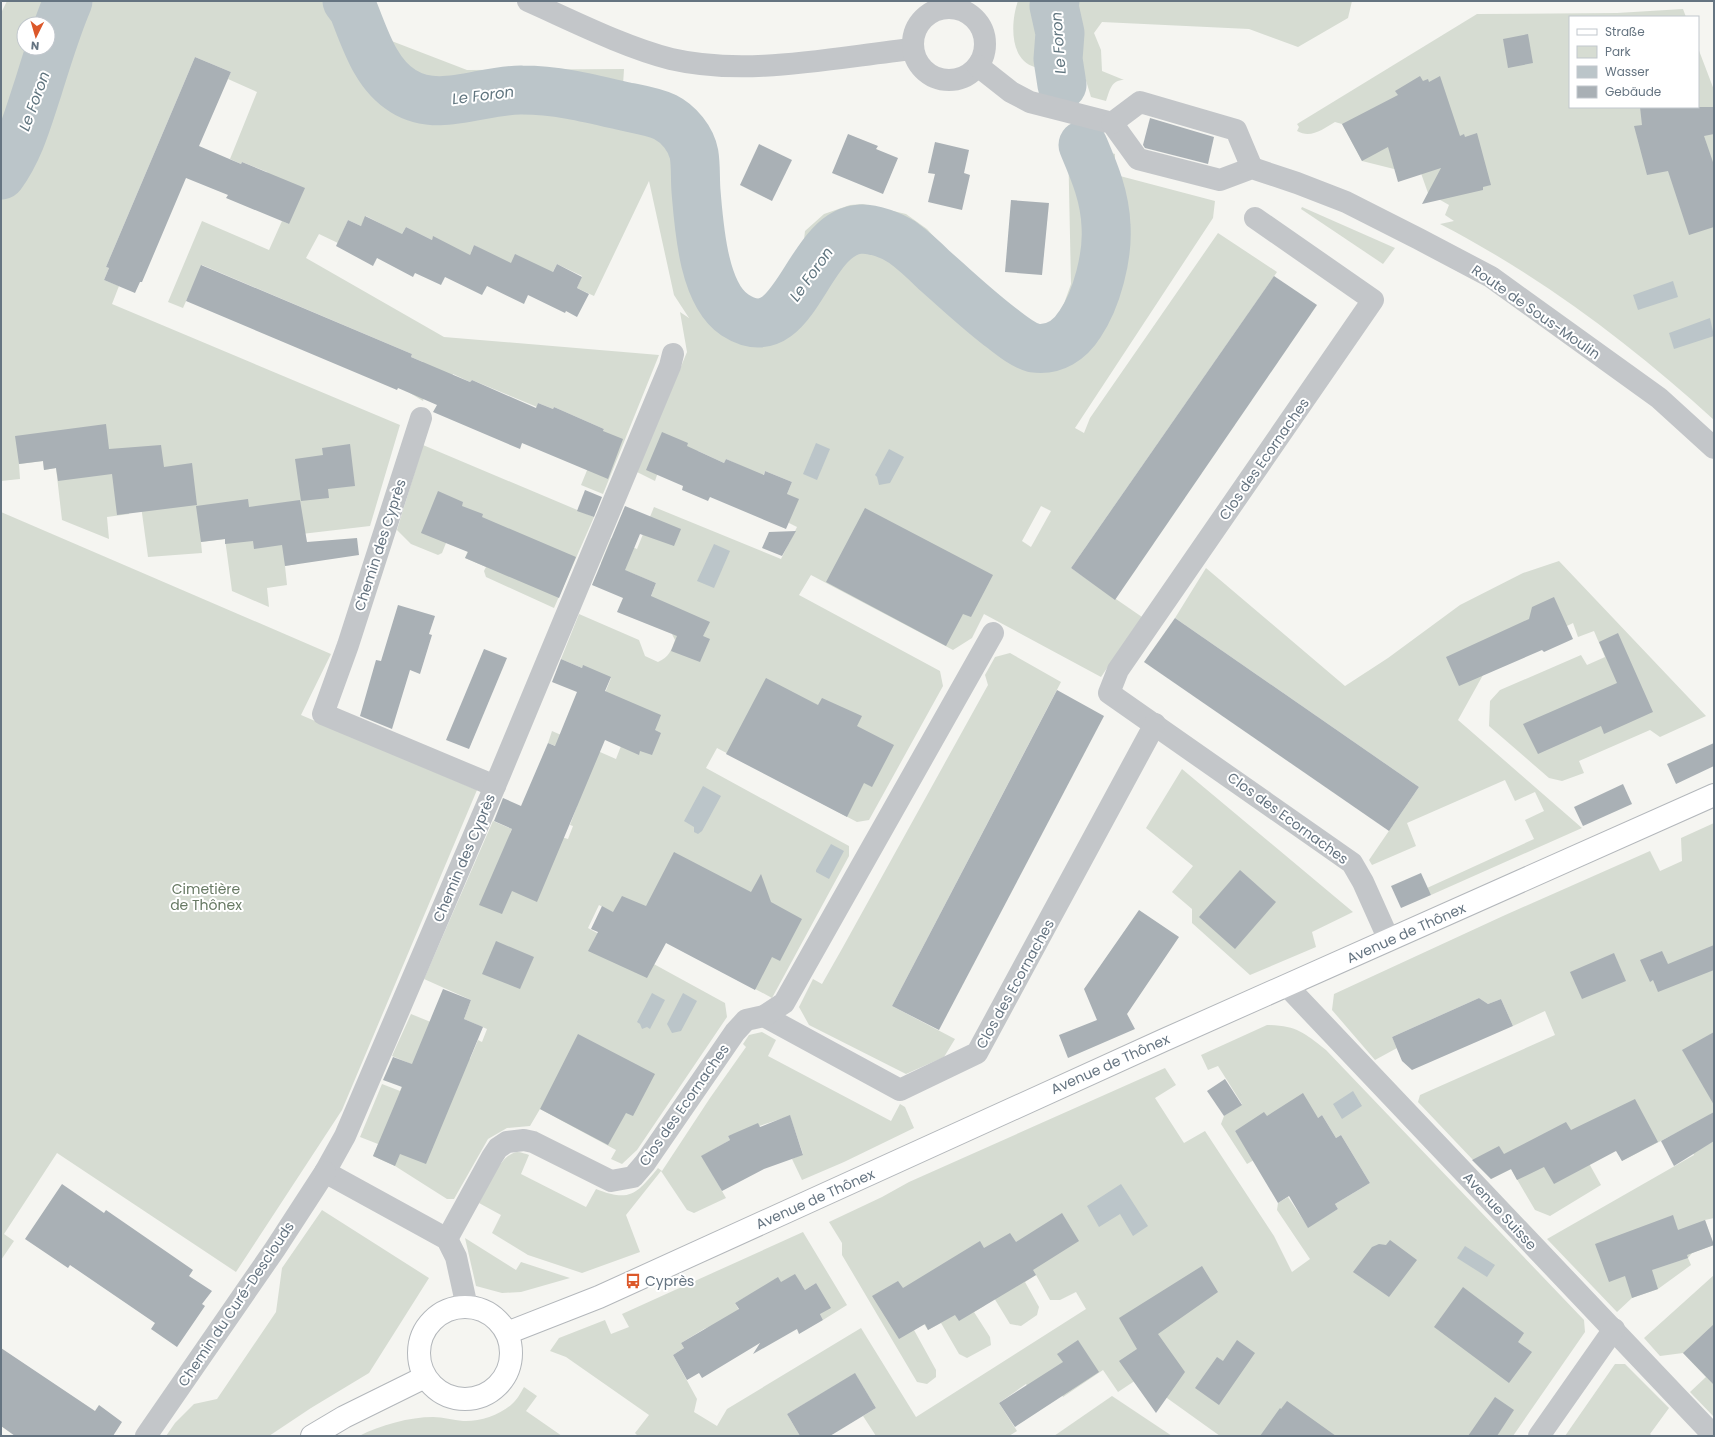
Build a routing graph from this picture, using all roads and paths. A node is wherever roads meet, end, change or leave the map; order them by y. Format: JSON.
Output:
{"nodes":[{"id":1,"x":528,"y":1,"type":"edge"},
{"id":2,"x":967,"y":6,"type":"edge"},
{"id":3,"x":913,"y":49,"type":"junction"},
{"id":4,"x":978,"y":66,"type":"junction"},
{"id":5,"x":1112,"y":123,"type":"junction"},
{"id":6,"x":1252,"y":168,"type":"junction"},
{"id":7,"x":1255,"y":218,"type":"dead end"},
{"id":8,"x":673,"y":354,"type":"dead end"},
{"id":9,"x":421,"y":418,"type":"dead end"},
{"id":10,"x":1714,"y":448,"type":"edge"},
{"id":11,"x":993,"y":633,"type":"dead end"},
{"id":12,"x":1155,"y":724,"type":"junction"},
{"id":13,"x":495,"y":786,"type":"junction"},
{"id":14,"x":1714,"y":796,"type":"edge"},
{"id":15,"x":1389,"y":940,"type":"junction"},
{"id":16,"x":1287,"y":986,"type":"junction"},
{"id":17,"x":764,"y":1016,"type":"junction"},
{"id":18,"x":325,"y":1172,"type":"junction"},
{"id":19,"x":447,"y":1239,"type":"junction"},
{"id":20,"x":467,"y":1307,"type":"junction"},
{"id":21,"x":1614,"y":1329,"type":"junction"},
{"id":22,"x":507,"y":1333,"type":"junction"},
{"id":23,"x":425,"y":1378,"type":"junction"},
{"id":24,"x":146,"y":1436,"type":"edge"},
{"id":25,"x":312,"y":1436,"type":"edge"},
{"id":26,"x":1539,"y":1436,"type":"edge"},
{"id":27,"x":1714,"y":1436,"type":"edge"}],
"edges":[{"from":1,"to":3,"type":"street"},
{"from":2,"to":3,"type":"street"},
{"from":2,"to":4,"type":"street"},
{"from":3,"to":4,"type":"street"},
{"from":4,"to":5,"type":"street"},
{"from":5,"to":6,"type":"street"},
{"from":5,"to":6,"type":"street"},
{"from":6,"to":10,"type":"street","name":"Route de Sous-Moulin"},
{"from":7,"to":12,"type":"street","name":"Clos des Ecornaches"},
{"from":8,"to":13,"type":"street"},
{"from":9,"to":13,"type":"street","name":"Chemin des Cyprès"},
{"from":11,"to":17,"type":"street","name":"Clos des Ecornaches"},
{"from":12,"to":15,"type":"street","name":"Clos des Ecornaches"},
{"from":12,"to":17,"type":"street","name":"Clos des Ecornaches"},
{"from":13,"to":18,"type":"street","name":"Chemin des Cyprès"},
{"from":14,"to":15,"type":"main road","name":"Avenue de Thônex"},
{"from":15,"to":16,"type":"main road","name":"Avenue de Thônex"},
{"from":16,"to":21,"type":"street","name":"Avenue Suisse"},
{"from":16,"to":22,"type":"main road","name":"Avenue de Thônex"},
{"from":17,"to":19,"type":"street","name":"Clos des Ecornaches"},
{"from":18,"to":19,"type":"street"},
{"from":18,"to":24,"type":"street","name":"Chemin du Curé-Desclouds"},
{"from":19,"to":20,"type":"street"},
{"from":20,"to":22,"type":"main road"},
{"from":20,"to":23,"type":"main road"},
{"from":21,"to":26,"type":"street"},
{"from":21,"to":27,"type":"street","name":"Avenue Suisse"},
{"from":22,"to":23,"type":"main road"},
{"from":23,"to":25,"type":"main road"}]}
